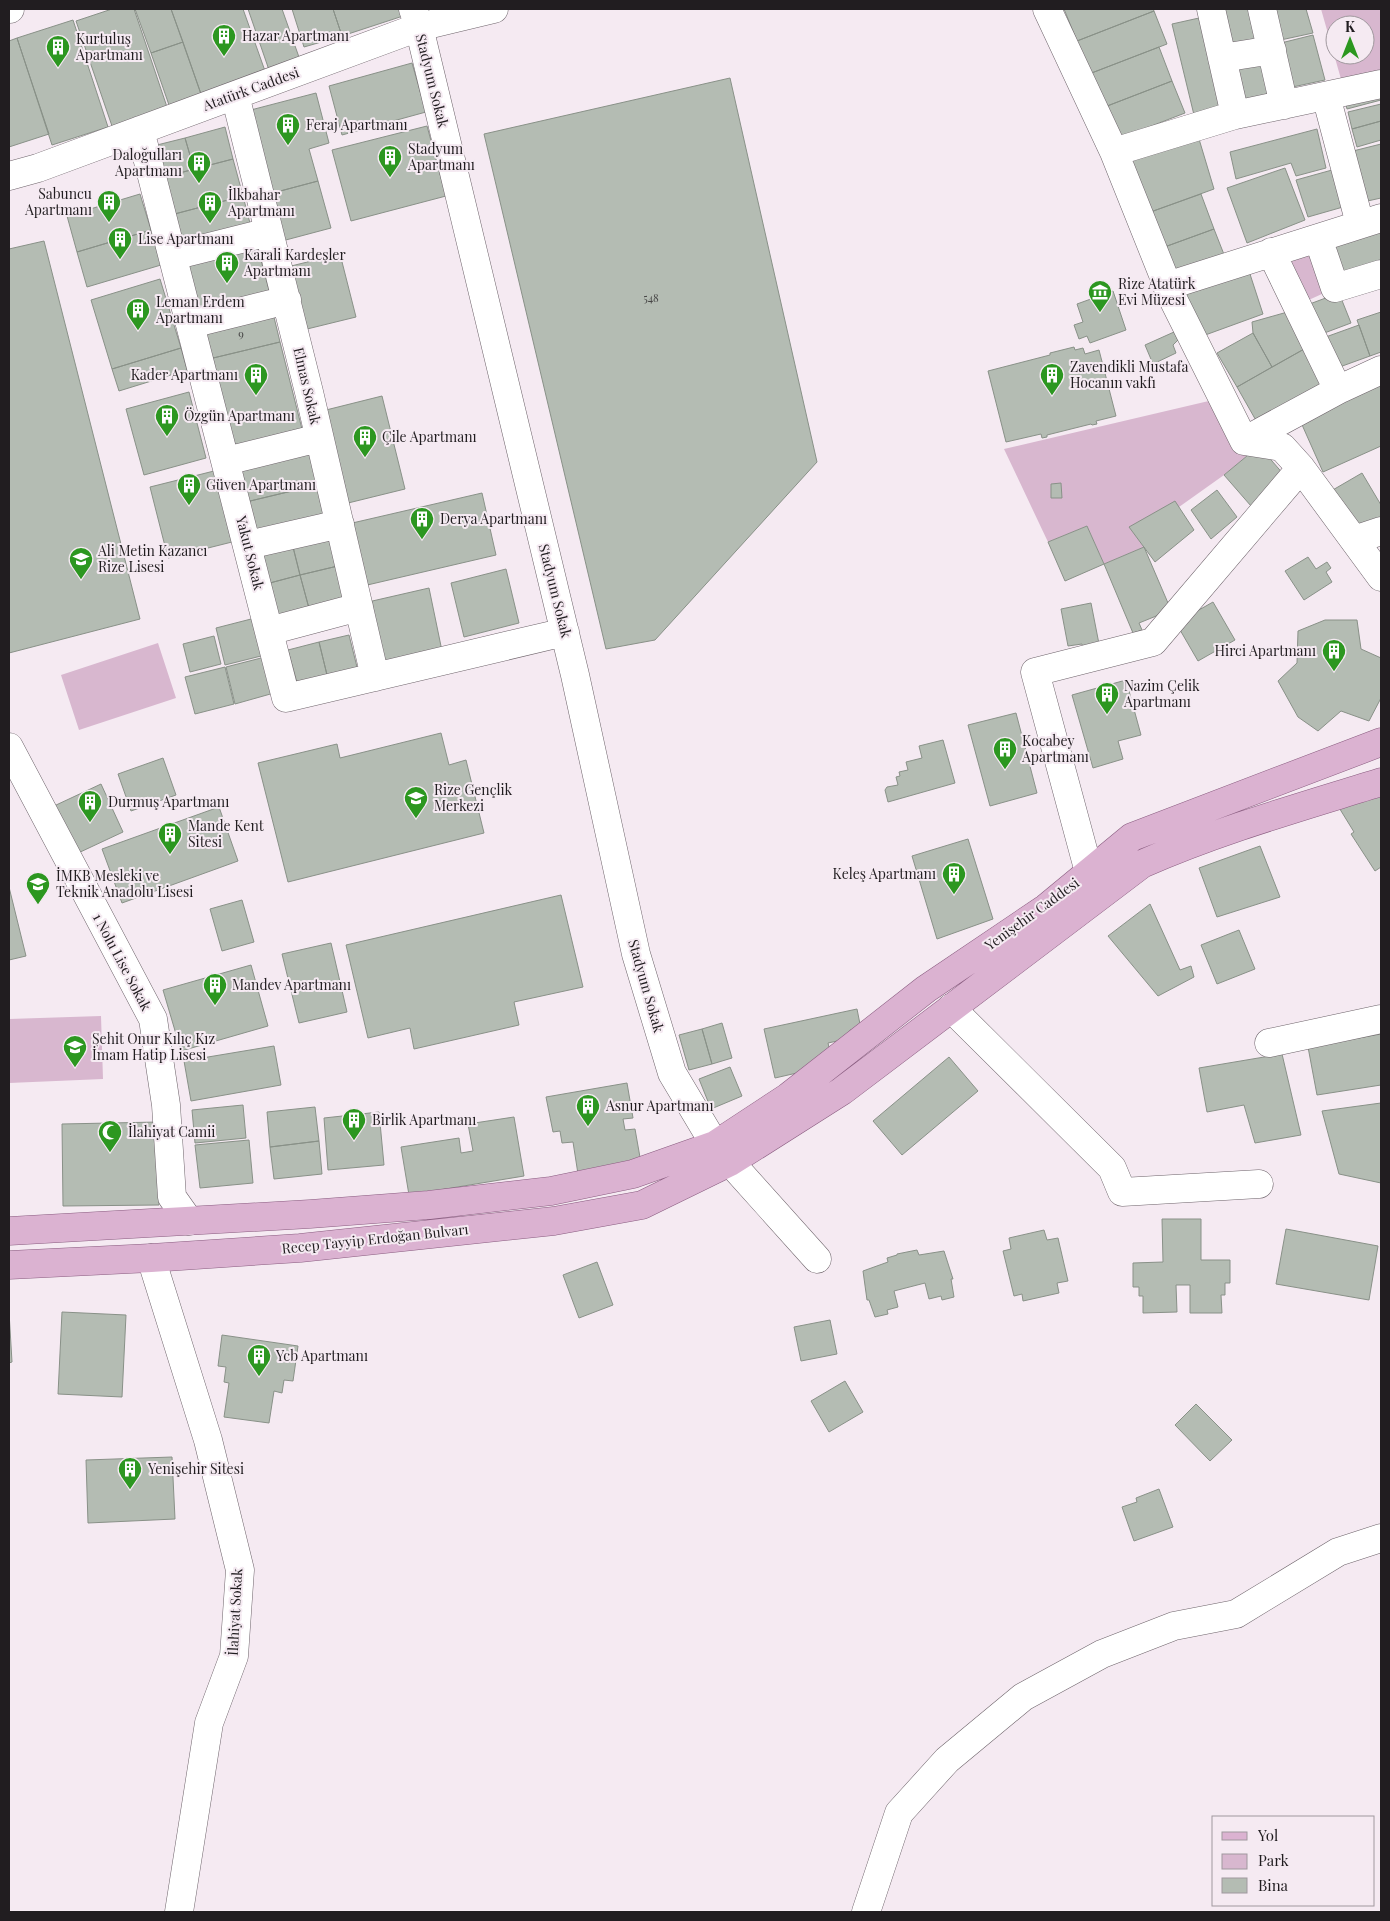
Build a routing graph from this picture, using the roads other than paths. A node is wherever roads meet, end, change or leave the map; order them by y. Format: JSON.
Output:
{"nodes":[{"id":1,"x":494,"y":9,"type":"edge"},
{"id":2,"x":1046,"y":9,"type":"edge"},
{"id":3,"x":1210,"y":9,"type":"edge"},
{"id":4,"x":1262,"y":9,"type":"edge"},
{"id":5,"x":416,"y":18,"type":"edge"},
{"id":6,"x":1272,"y":50,"type":"junction"},
{"id":7,"x":1222,"y":58,"type":"junction"},
{"id":8,"x":1381,"y":84,"type":"edge"},
{"id":9,"x":235,"y":95,"type":"junction"},
{"id":10,"x":1326,"y":96,"type":"junction"},
{"id":11,"x":1284,"y":105,"type":"junction"},
{"id":12,"x":1235,"y":115,"type":"junction"},
{"id":13,"x":140,"y":130,"type":"junction"},
{"id":14,"x":1114,"y":152,"type":"junction"},
{"id":15,"x":9,"y":176,"type":"edge"},
{"id":16,"x":1371,"y":221,"type":"edge"},
{"id":17,"x":269,"y":232,"type":"junction"},
{"id":18,"x":1318,"y":238,"type":"junction"},
{"id":19,"x":1271,"y":252,"type":"junction"},
{"id":20,"x":173,"y":256,"type":"junction"},
{"id":21,"x":1381,"y":274,"type":"edge"},
{"id":22,"x":1167,"y":286,"type":"junction"},
{"id":23,"x":286,"y":300,"type":"junction"},
{"id":24,"x":190,"y":324,"type":"junction"},
{"id":25,"x":1381,"y":370,"type":"edge"},
{"id":26,"x":1338,"y":390,"type":"junction"},
{"id":27,"x":319,"y":438,"type":"junction"},
{"id":28,"x":1244,"y":441,"type":"junction"},
{"id":29,"x":226,"y":461,"type":"junction"},
{"id":30,"x":1300,"y":468,"type":"junction"},
{"id":31,"x":340,"y":524,"type":"junction"},
{"id":32,"x":1381,"y":531,"type":"edge"},
{"id":33,"x":1354,"y":540,"type":"junction"},
{"id":34,"x":248,"y":545,"type":"junction"},
{"id":35,"x":1381,"y":577,"type":"edge"},
{"id":36,"x":359,"y":607,"type":"junction"},
{"id":37,"x":269,"y":631,"type":"junction"},
{"id":38,"x":565,"y":632,"type":"junction"},
{"id":39,"x":375,"y":677,"type":"junction"},
{"id":40,"x":1381,"y":742,"type":"edge"},
{"id":41,"x":9,"y":746,"type":"edge"},
{"id":42,"x":1381,"y":782,"type":"edge"},
{"id":43,"x":1089,"y":872,"type":"junction"},
{"id":44,"x":951,"y":1008,"type":"junction"},
{"id":45,"x":1381,"y":1019,"type":"edge"},
{"id":46,"x":1269,"y":1042,"type":"dead end"},
{"id":47,"x":722,"y":1154,"type":"junction"},
{"id":48,"x":1259,"y":1184,"type":"dead end"},
{"id":49,"x":189,"y":1221,"type":"junction"},
{"id":50,"x":9,"y":1231,"type":"edge"},
{"id":51,"x":151,"y":1258,"type":"junction"},
{"id":52,"x":816,"y":1259,"type":"dead end"},
{"id":53,"x":9,"y":1265,"type":"edge"},
{"id":54,"x":1381,"y":1538,"type":"edge"},
{"id":55,"x":179,"y":1912,"type":"edge"},
{"id":56,"x":866,"y":1912,"type":"edge"}],
"edges":[{"from":1,"to":5,"type":"street","name":"Atatürk Caddesi"},
{"from":2,"to":14,"type":"street"},
{"from":3,"to":7,"type":"street"},
{"from":4,"to":6,"type":"street"},
{"from":5,"to":9,"type":"street","name":"Atatürk Caddesi"},
{"from":5,"to":38,"type":"street","name":"Stadyum Sokak"},
{"from":6,"to":7,"type":"street"},
{"from":6,"to":11,"type":"street"},
{"from":7,"to":12,"type":"street"},
{"from":8,"to":10,"type":"street"},
{"from":9,"to":13,"type":"street","name":"Atatürk Caddesi"},
{"from":9,"to":17,"type":"street","name":"Elmas Sokak"},
{"from":10,"to":11,"type":"street"},
{"from":10,"to":16,"type":"street"},
{"from":11,"to":12,"type":"street"},
{"from":12,"to":14,"type":"street"},
{"from":13,"to":15,"type":"street","name":"Atatürk Caddesi"},
{"from":13,"to":20,"type":"street","name":"Yakut Sokak"},
{"from":14,"to":22,"type":"street"},
{"from":16,"to":18,"type":"street"},
{"from":17,"to":20,"type":"street"},
{"from":17,"to":23,"type":"street","name":"Elmas Sokak"},
{"from":18,"to":19,"type":"street"},
{"from":18,"to":21,"type":"street"},
{"from":19,"to":22,"type":"street"},
{"from":19,"to":26,"type":"street"},
{"from":20,"to":24,"type":"street","name":"Yakut Sokak"},
{"from":22,"to":28,"type":"street"},
{"from":23,"to":24,"type":"street"},
{"from":23,"to":27,"type":"street","name":"Elmas Sokak"},
{"from":24,"to":29,"type":"street","name":"Yakut Sokak"},
{"from":25,"to":26,"type":"street"},
{"from":26,"to":28,"type":"street"},
{"from":27,"to":29,"type":"street"},
{"from":27,"to":31,"type":"street","name":"Elmas Sokak"},
{"from":28,"to":30,"type":"street"},
{"from":29,"to":34,"type":"street","name":"Yakut Sokak"},
{"from":30,"to":33,"type":"street"},
{"from":30,"to":43,"type":"street"},
{"from":31,"to":34,"type":"street"},
{"from":31,"to":36,"type":"street","name":"Elmas Sokak"},
{"from":32,"to":33,"type":"street"},
{"from":33,"to":35,"type":"street"},
{"from":34,"to":37,"type":"street","name":"Yakut Sokak"},
{"from":36,"to":37,"type":"street"},
{"from":36,"to":39,"type":"street","name":"Elmas Sokak"},
{"from":37,"to":39,"type":"street","name":"Yakut Sokak"},
{"from":38,"to":39,"type":"street","name":"Yakut Sokak"},
{"from":38,"to":47,"type":"street","name":"Stadyum Sokak"},
{"from":40,"to":43,"type":"main road","name":"Yenişehir Caddesi"},
{"from":41,"to":49,"type":"street","name":"1 Nolu Lise Sokak"},
{"from":42,"to":44,"type":"main road","name":"Yenişehir Caddesi"},
{"from":43,"to":47,"type":"main road","name":"Yenişehir Caddesi"},
{"from":44,"to":47,"type":"main road","name":"Yenişehir Caddesi"},
{"from":44,"to":48,"type":"street"},
{"from":45,"to":46,"type":"street"},
{"from":47,"to":49,"type":"main road","name":"Recep Tayyip Erdoğan Bulvarı"},
{"from":47,"to":51,"type":"main road","name":"Recep Tayyip Erdoğan Bulvarı"},
{"from":47,"to":52,"type":"street","name":"Stadyum Sokak"},
{"from":49,"to":50,"type":"main road","name":"Recep Tayyip Erdoğan Bulvarı"},
{"from":51,"to":53,"type":"main road","name":"Recep Tayyip Erdoğan Bulvarı"},
{"from":51,"to":55,"type":"street","name":"İlahiyat Sokak"},
{"from":54,"to":56,"type":"street"}]}
